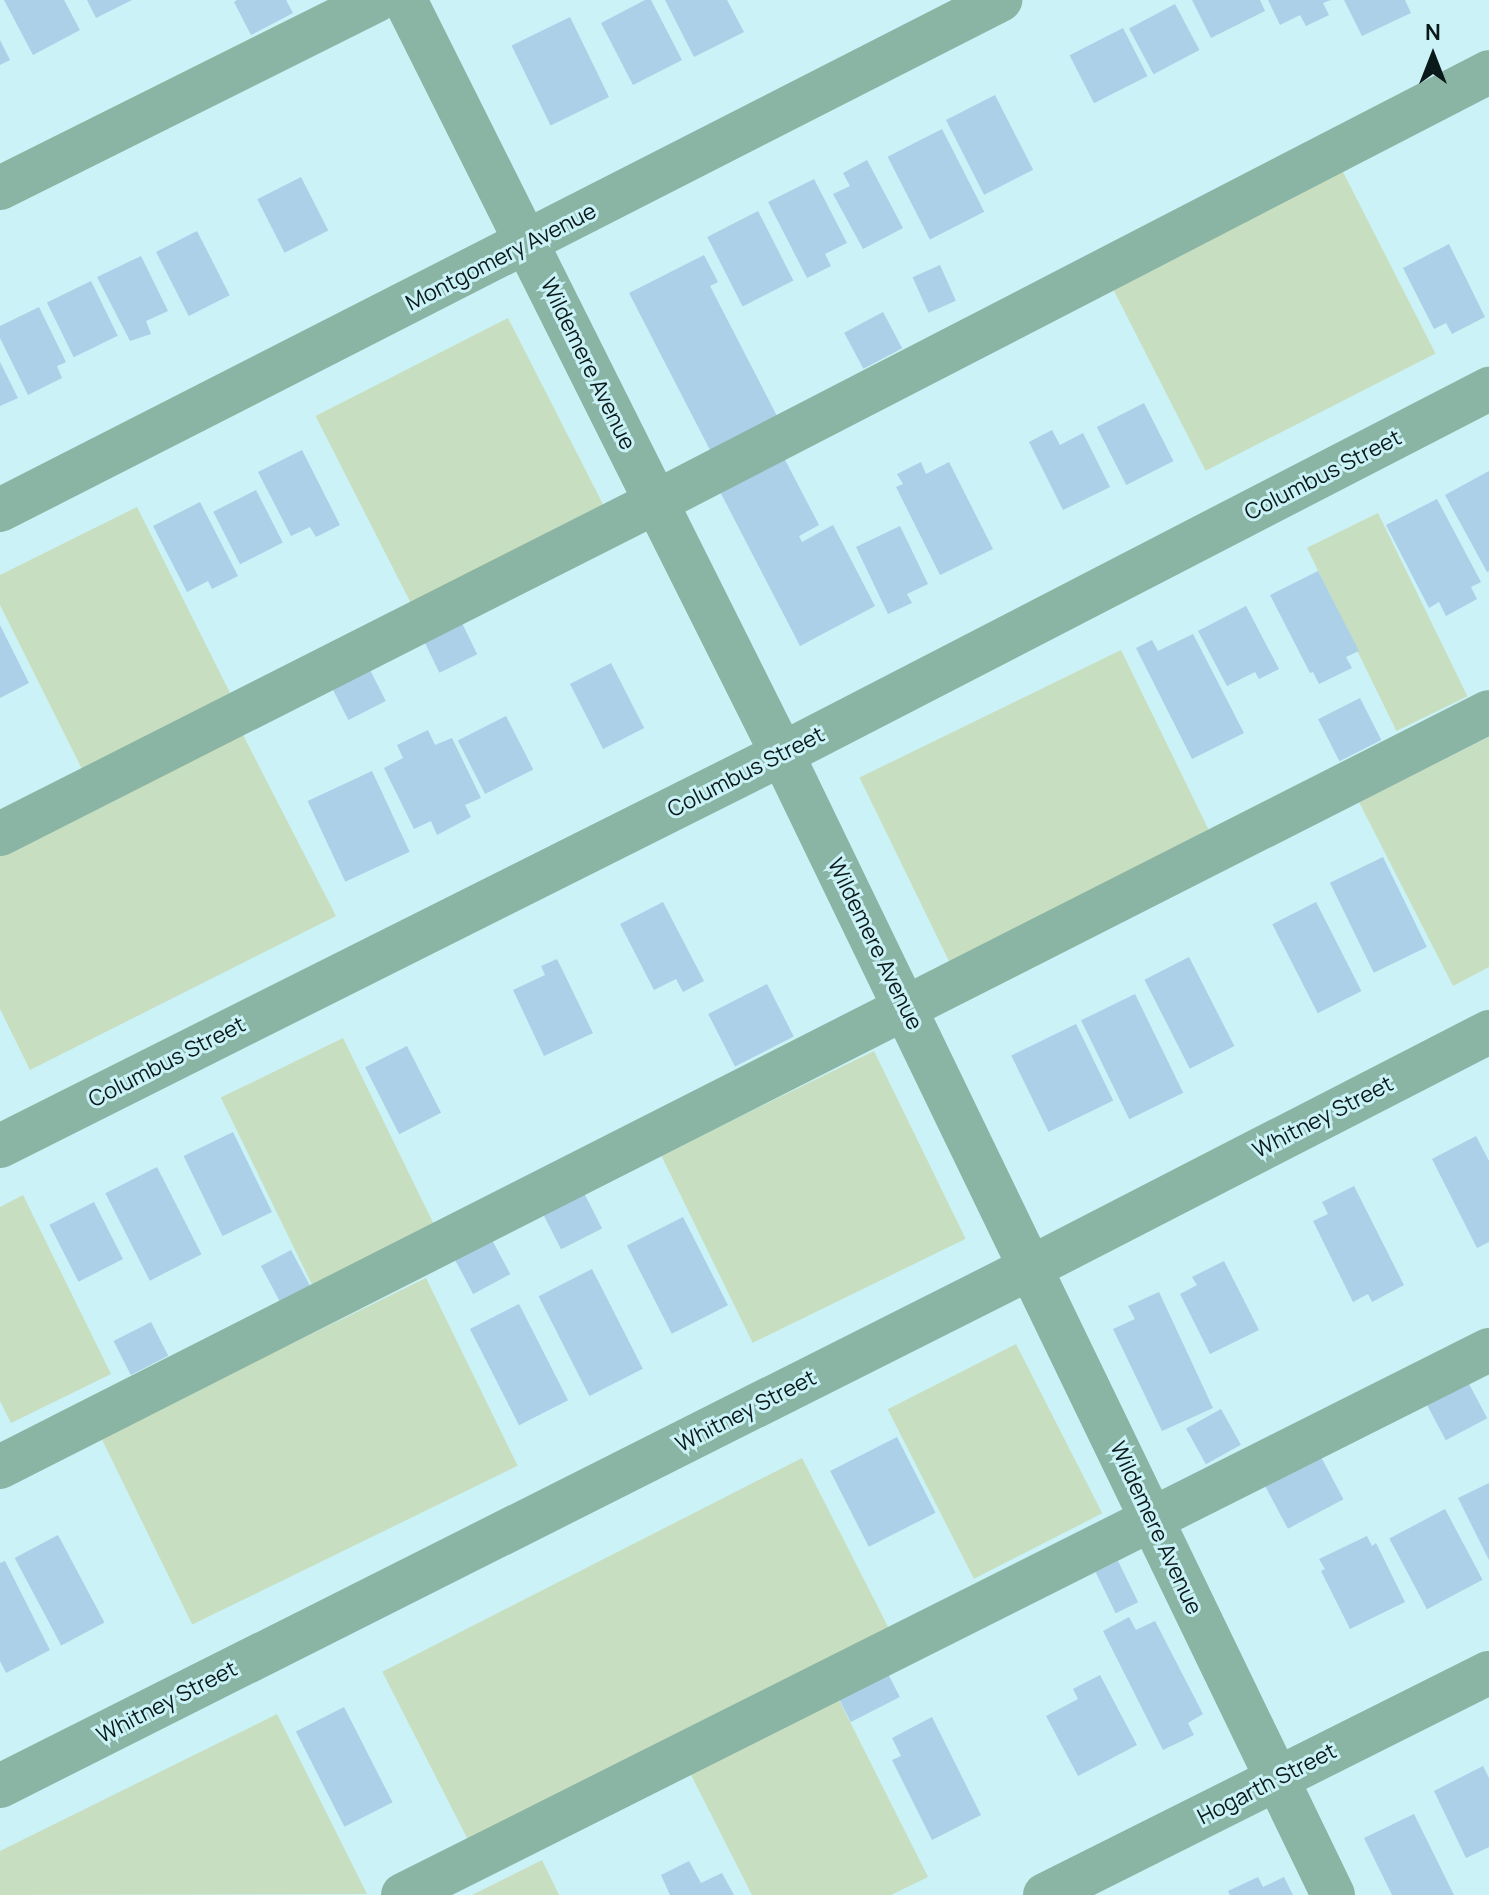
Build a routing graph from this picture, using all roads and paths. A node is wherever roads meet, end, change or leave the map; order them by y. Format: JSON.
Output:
{"nodes":[{"id":1,"x":377,"y":0,"type":"edge"},
{"id":2,"x":405,"y":0,"type":"edge"},
{"id":3,"x":1000,"y":0,"type":"edge"},
{"id":4,"x":1489,"y":72,"type":"edge"},
{"id":5,"x":0,"y":188,"type":"edge"},
{"id":6,"x":528,"y":244,"type":"junction"},
{"id":7,"x":1489,"y":389,"type":"edge"},
{"id":8,"x":656,"y":502,"type":"junction"},
{"id":9,"x":0,"y":510,"type":"edge"},
{"id":10,"x":1489,"y":712,"type":"edge"},
{"id":11,"x":782,"y":754,"type":"junction"},
{"id":12,"x":0,"y":834,"type":"edge"},
{"id":13,"x":906,"y":1009,"type":"junction"},
{"id":14,"x":1489,"y":1032,"type":"edge"},
{"id":15,"x":0,"y":1146,"type":"edge"},
{"id":16,"x":1032,"y":1267,"type":"junction"},
{"id":17,"x":1489,"y":1350,"type":"edge"},
{"id":18,"x":0,"y":1467,"type":"edge"},
{"id":19,"x":1152,"y":1519,"type":"junction"},
{"id":20,"x":1489,"y":1673,"type":"edge"},
{"id":21,"x":1275,"y":1779,"type":"junction"},
{"id":22,"x":0,"y":1786,"type":"edge"},
{"id":23,"x":403,"y":1895,"type":"edge"},
{"id":24,"x":1045,"y":1895,"type":"edge"},
{"id":25,"x":1333,"y":1895,"type":"edge"}],
"edges":[{"from":1,"to":5,"type":"street"},
{"from":2,"to":6,"type":"street","name":"Wildemere Avenue"},
{"from":3,"to":6,"type":"street","name":"Montgomery Avenue"},
{"from":4,"to":8,"type":"street"},
{"from":6,"to":8,"type":"street","name":"Wildemere Avenue"},
{"from":6,"to":9,"type":"street","name":"Montgomery Avenue"},
{"from":7,"to":11,"type":"street","name":"Columbus Street"},
{"from":8,"to":11,"type":"street","name":"Wildemere Avenue"},
{"from":8,"to":12,"type":"street"},
{"from":10,"to":13,"type":"street"},
{"from":11,"to":13,"type":"street","name":"Wildemere Avenue"},
{"from":11,"to":15,"type":"street","name":"Columbus Street"},
{"from":13,"to":16,"type":"street","name":"Wildemere Avenue"},
{"from":13,"to":18,"type":"street"},
{"from":14,"to":16,"type":"street","name":"Whitney Street"},
{"from":16,"to":19,"type":"street","name":"Wildemere Avenue"},
{"from":16,"to":22,"type":"street","name":"Whitney Street"},
{"from":17,"to":19,"type":"street"},
{"from":19,"to":21,"type":"street","name":"Wildemere Avenue"},
{"from":19,"to":23,"type":"street"},
{"from":20,"to":21,"type":"street","name":"Hogarth Street"},
{"from":21,"to":24,"type":"street","name":"Hogarth Street"},
{"from":21,"to":25,"type":"street","name":"Wildemere Avenue"}]}
